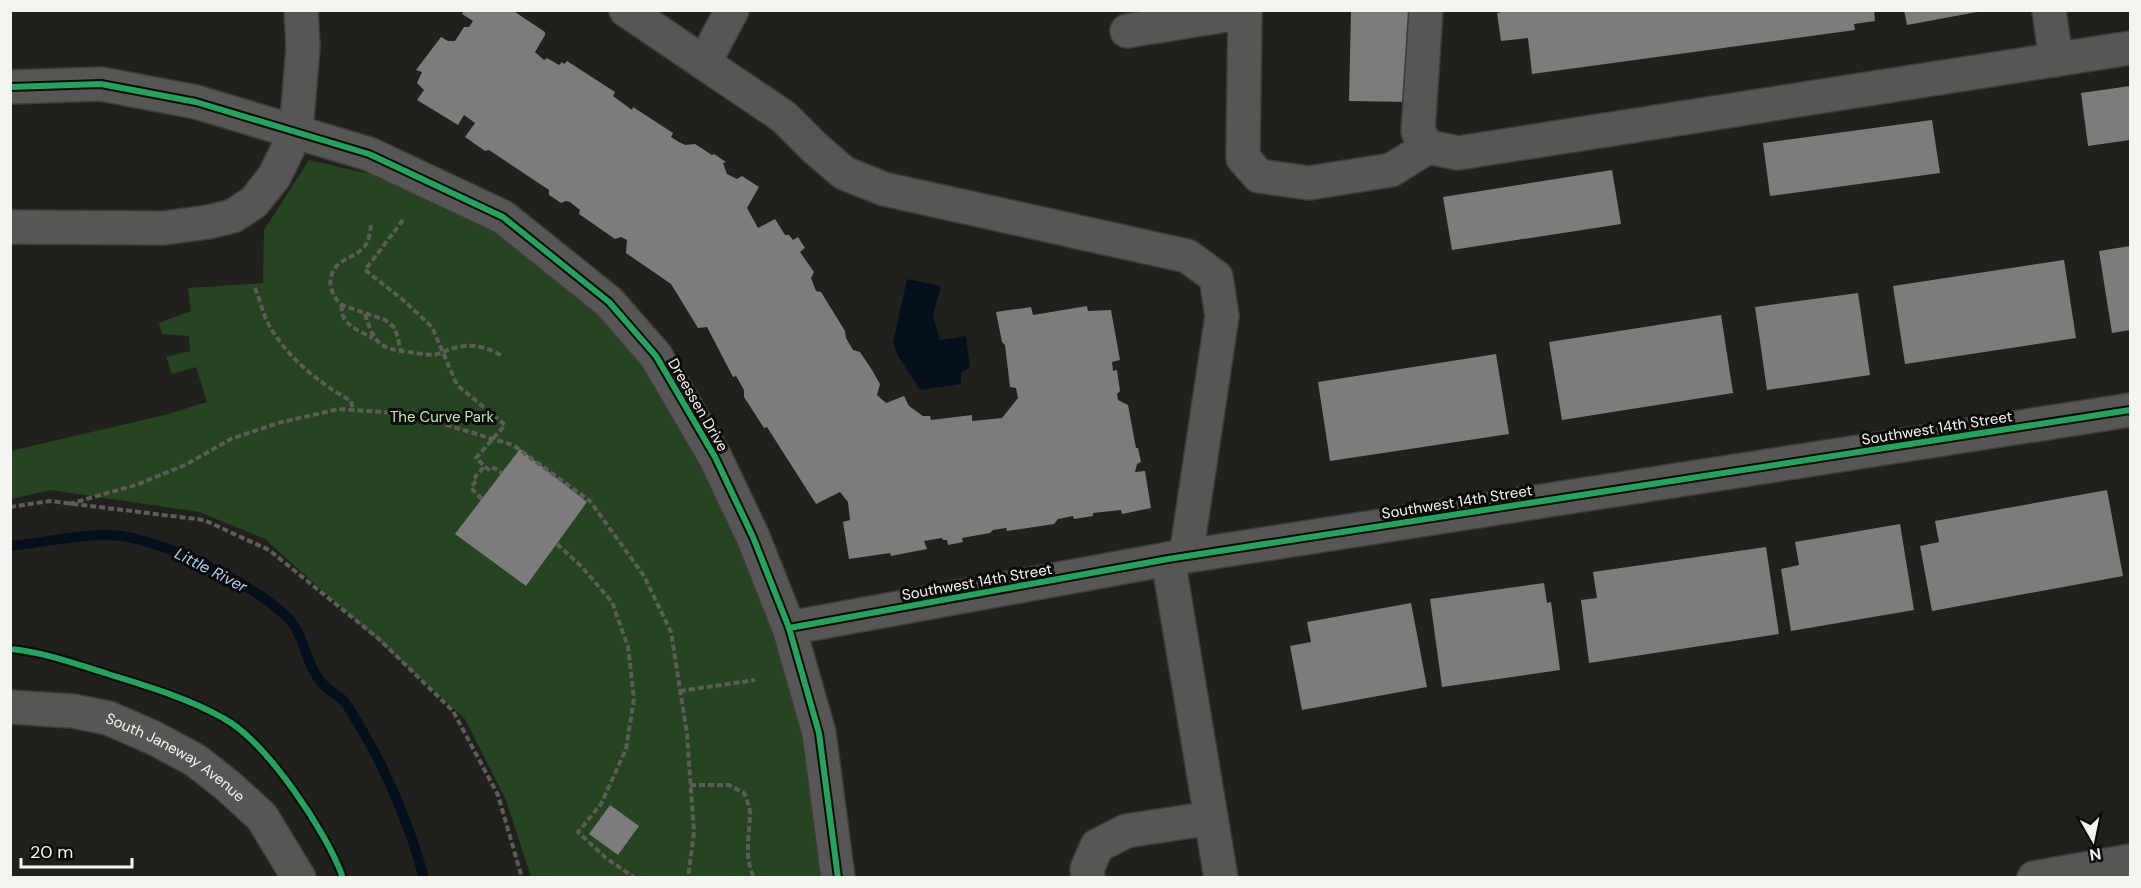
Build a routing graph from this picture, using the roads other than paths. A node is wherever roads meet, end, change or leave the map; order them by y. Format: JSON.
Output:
{"nodes":[{"id":1,"x":301,"y":10,"type":"edge"},
{"id":2,"x":626,"y":10,"type":"edge"},
{"id":3,"x":732,"y":10,"type":"edge"},
{"id":4,"x":1426,"y":10,"type":"edge"},
{"id":5,"x":2049,"y":10,"type":"edge"},
{"id":6,"x":1245,"y":11,"type":"edge"},
{"id":7,"x":1127,"y":30,"type":"dead end"},
{"id":8,"x":2130,"y":48,"type":"edge"},
{"id":9,"x":2056,"y":60,"type":"junction"},
{"id":10,"x":704,"y":63,"type":"junction"},
{"id":11,"x":10,"y":87,"type":"edge"},
{"id":12,"x":296,"y":132,"type":"junction"},
{"id":13,"x":1428,"y":147,"type":"junction"},
{"id":14,"x":10,"y":227,"type":"edge"},
{"id":15,"x":2130,"y":410,"type":"edge"},
{"id":16,"x":1177,"y":558,"type":"junction"},
{"id":17,"x":789,"y":628,"type":"junction"},
{"id":18,"x":10,"y":707,"type":"edge"},
{"id":19,"x":1211,"y":818,"type":"junction"},
{"id":20,"x":2130,"y":861,"type":"edge"},
{"id":21,"x":299,"y":878,"type":"edge"},
{"id":22,"x":838,"y":878,"type":"edge"},
{"id":23,"x":1088,"y":878,"type":"edge"},
{"id":24,"x":1221,"y":878,"type":"edge"},
{"id":25,"x":2034,"y":878,"type":"edge"}],
"edges":[{"from":1,"to":12,"type":"street"},
{"from":2,"to":10,"type":"street"},
{"from":3,"to":10,"type":"street"},
{"from":4,"to":13,"type":"street"},
{"from":5,"to":9,"type":"street"},
{"from":6,"to":7,"type":"street"},
{"from":6,"to":13,"type":"street"},
{"from":8,"to":9,"type":"street"},
{"from":9,"to":13,"type":"street"},
{"from":10,"to":16,"type":"street"},
{"from":11,"to":12,"type":"street","name":"Dreessen Drive"},
{"from":12,"to":14,"type":"street"},
{"from":12,"to":17,"type":"street","name":"Dreessen Drive"},
{"from":15,"to":16,"type":"street","name":"Southwest 14th Street"},
{"from":16,"to":17,"type":"street","name":"Southwest 14th Street"},
{"from":16,"to":19,"type":"street"},
{"from":17,"to":22,"type":"street","name":"Dreessen Drive"},
{"from":18,"to":21,"type":"street","name":"South Janeway Avenue"},
{"from":19,"to":23,"type":"street"},
{"from":19,"to":24,"type":"street"},
{"from":20,"to":25,"type":"street"}]}
